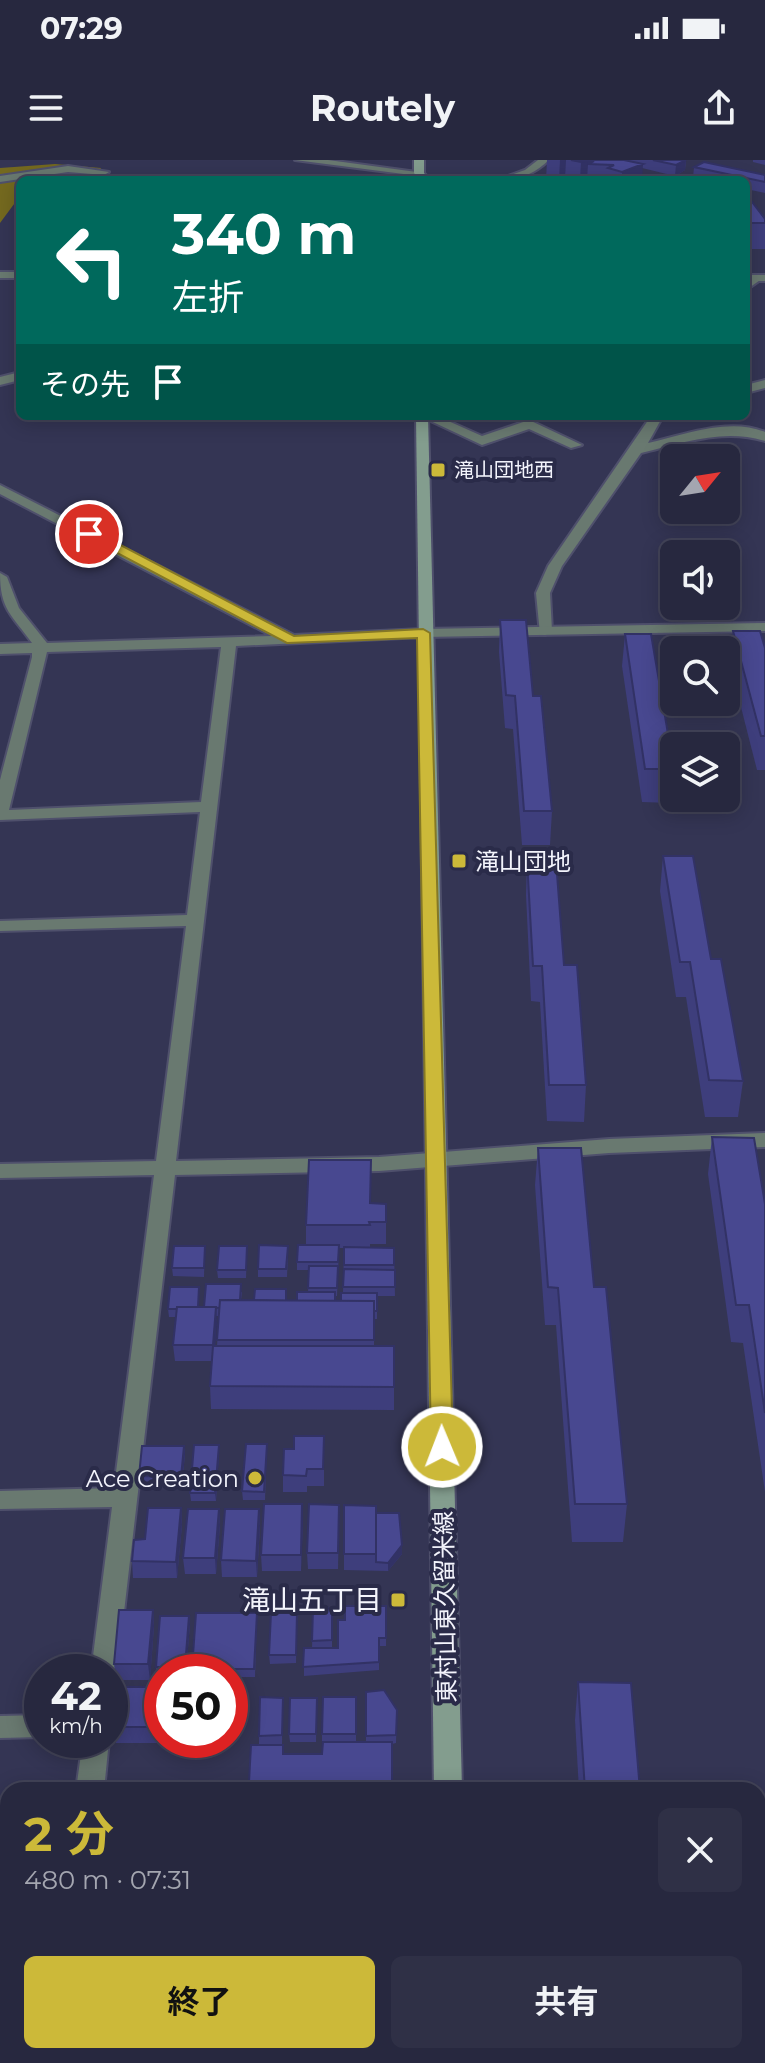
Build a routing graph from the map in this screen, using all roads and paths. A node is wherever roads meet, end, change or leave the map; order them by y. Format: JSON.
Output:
{"nodes":[{"id":1,"x":110,"y":160,"type":"edge"},
{"id":2,"x":300,"y":160,"type":"edge"},
{"id":3,"x":544,"y":160,"type":"edge"},
{"id":4,"x":20,"y":176,"type":"edge"},
{"id":5,"x":102,"y":176,"type":"edge"},
{"id":6,"x":415,"y":176,"type":"edge"},
{"id":7,"x":516,"y":176,"type":"edge"},
{"id":8,"x":424,"y":420,"type":"edge"},
{"id":9,"x":433,"y":420,"type":"edge"},
{"id":10,"x":655,"y":420,"type":"edge"},
{"id":11,"x":763,"y":434,"type":"edge"},
{"id":12,"x":576,"y":445,"type":"dead end"},
{"id":13,"x":640,"y":449,"type":"junction"},
{"id":14,"x":0,"y":489,"type":"edge"},
{"id":15,"x":0,"y":577,"type":"edge"},
{"id":16,"x":765,"y":627,"type":"edge"},
{"id":17,"x":545,"y":631,"type":"junction"},
{"id":18,"x":423,"y":633,"type":"junction"},
{"id":19,"x":291,"y":640,"type":"junction"},
{"id":20,"x":229,"y":643,"type":"junction"},
{"id":21,"x":39,"y":647,"type":"junction"},
{"id":22,"x":0,"y":649,"type":"edge"},
{"id":23,"x":209,"y":807,"type":"junction"},
{"id":24,"x":0,"y":814,"type":"edge"},
{"id":25,"x":196,"y":920,"type":"junction"},
{"id":26,"x":0,"y":926,"type":"edge"},
{"id":27,"x":765,"y":1140,"type":"edge"},
{"id":28,"x":434,"y":1160,"type":"junction"},
{"id":29,"x":166,"y":1165,"type":"junction"},
{"id":30,"x":0,"y":1171,"type":"edge"},
{"id":31,"x":125,"y":1497,"type":"junction"},
{"id":32,"x":0,"y":1500,"type":"edge"},
{"id":33,"x":106,"y":1654,"type":"edge"},
{"id":34,"x":24,"y":1726,"type":"edge"},
{"id":35,"x":0,"y":1727,"type":"edge"},
{"id":36,"x":94,"y":1758,"type":"edge"},
{"id":37,"x":91,"y":1782,"type":"edge"},
{"id":38,"x":448,"y":1782,"type":"edge"}],
"edges":[{"from":1,"to":5,"type":"street"},
{"from":2,"to":6,"type":"street"},
{"from":3,"to":7,"type":"street"},
{"from":4,"to":5,"type":"street"},
{"from":8,"to":18,"type":"main road","name":"東村山東久留米線"},
{"from":9,"to":12,"type":"street"},
{"from":10,"to":13,"type":"street"},
{"from":11,"to":13,"type":"street"},
{"from":13,"to":17,"type":"street"},
{"from":14,"to":19,"type":"street"},
{"from":15,"to":21,"type":"street"},
{"from":16,"to":17,"type":"street"},
{"from":17,"to":18,"type":"street"},
{"from":18,"to":19,"type":"street"},
{"from":18,"to":28,"type":"main road","name":"東村山東久留米線"},
{"from":19,"to":20,"type":"street"},
{"from":20,"to":21,"type":"street"},
{"from":20,"to":23,"type":"street"},
{"from":21,"to":22,"type":"street"},
{"from":21,"to":24,"type":"street"},
{"from":23,"to":24,"type":"street"},
{"from":23,"to":25,"type":"street"},
{"from":25,"to":26,"type":"street"},
{"from":25,"to":29,"type":"street"},
{"from":27,"to":28,"type":"street"},
{"from":28,"to":29,"type":"street"},
{"from":28,"to":38,"type":"main road","name":"東村山東久留米線"},
{"from":29,"to":30,"type":"street"},
{"from":29,"to":31,"type":"street"},
{"from":31,"to":32,"type":"street"},
{"from":31,"to":33,"type":"street"},
{"from":34,"to":35,"type":"street"},
{"from":36,"to":37,"type":"street"}]}
